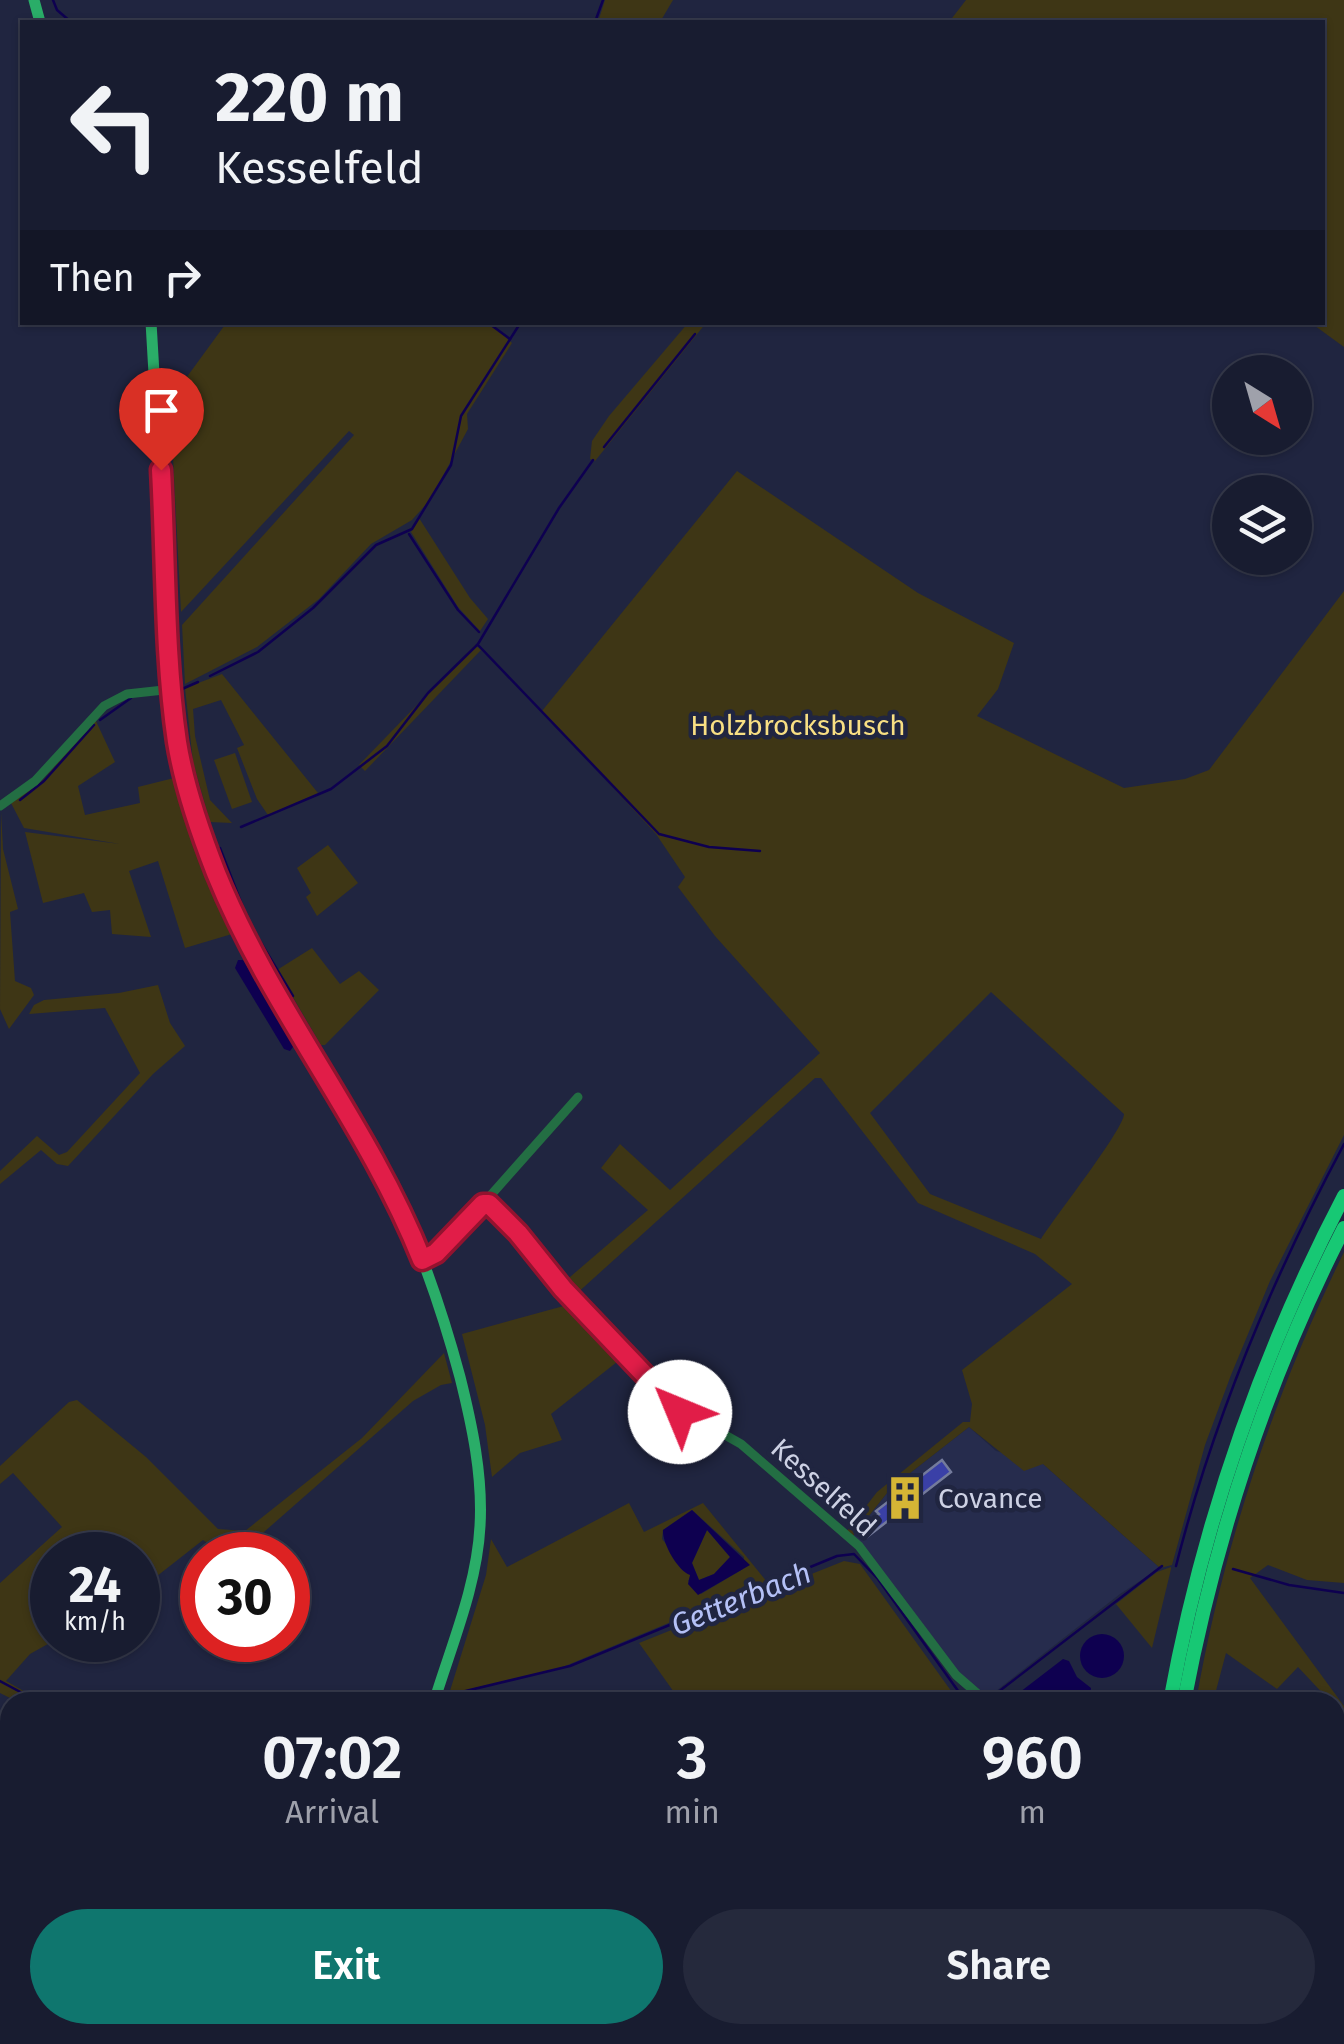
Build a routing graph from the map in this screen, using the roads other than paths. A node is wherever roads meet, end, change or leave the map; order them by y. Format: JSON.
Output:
{"nodes":[{"id":1,"x":151,"y":325,"type":"edge"},
{"id":2,"x":173,"y":689,"type":"junction"},
{"id":3,"x":0,"y":806,"type":"edge"},
{"id":4,"x":578,"y":1097,"type":"dead end"},
{"id":5,"x":1344,"y":1196,"type":"edge"},
{"id":6,"x":483,"y":1204,"type":"junction"},
{"id":7,"x":1344,"y":1228,"type":"edge"},
{"id":8,"x":422,"y":1260,"type":"junction"},
{"id":9,"x":437,"y":1692,"type":"edge"},
{"id":10,"x":976,"y":1692,"type":"edge"},
{"id":11,"x":1172,"y":1692,"type":"edge"},
{"id":12,"x":1186,"y":1692,"type":"edge"}],
"edges":[{"from":1,"to":2,"type":"main road"},
{"from":2,"to":3,"type":"street"},
{"from":2,"to":8,"type":"main road"},
{"from":4,"to":6,"type":"street"},
{"from":5,"to":11,"type":"highway"},
{"from":6,"to":8,"type":"street"},
{"from":6,"to":10,"type":"street","name":"Kesselfeld"},
{"from":7,"to":12,"type":"highway"},
{"from":8,"to":9,"type":"main road"}]}
